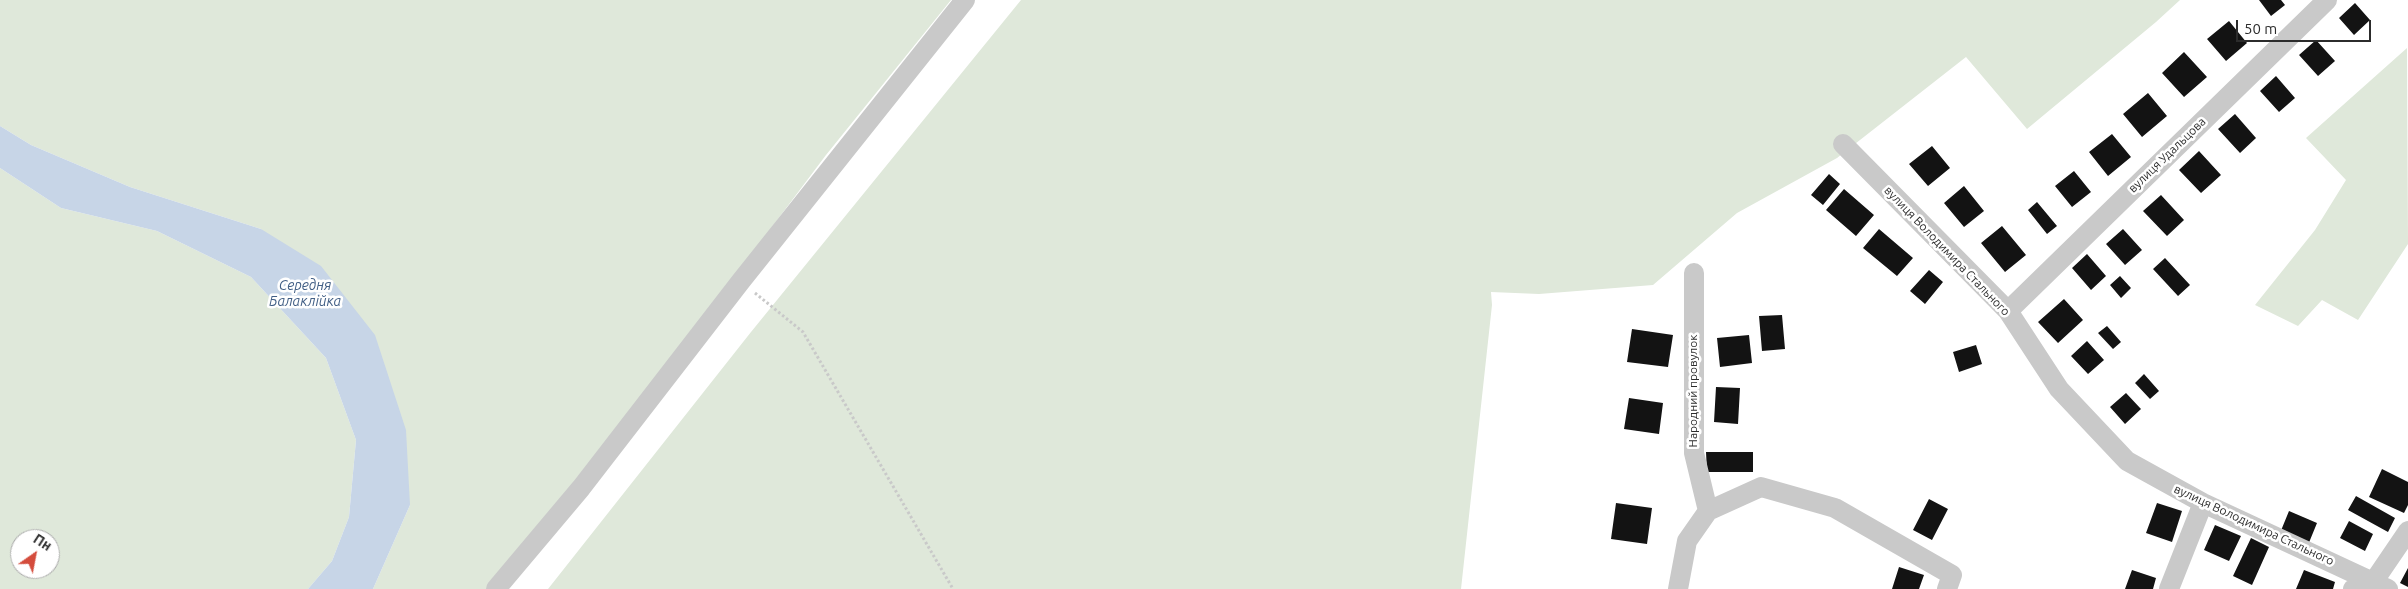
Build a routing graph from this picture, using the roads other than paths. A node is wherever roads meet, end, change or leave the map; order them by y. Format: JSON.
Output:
{"nodes":[{"id":1,"x":965,"y":0,"type":"edge"},
{"id":2,"x":2326,"y":0,"type":"edge"},
{"id":3,"x":1843,"y":144,"type":"dead end"},
{"id":4,"x":1694,"y":273,"type":"dead end"},
{"id":5,"x":2008,"y":311,"type":"junction"},
{"id":6,"x":2202,"y":503,"type":"junction"},
{"id":7,"x":1708,"y":511,"type":"junction"},
{"id":8,"x":2408,"y":531,"type":"edge"},
{"id":9,"x":2381,"y":585,"type":"edge"},
{"id":10,"x":496,"y":589,"type":"edge"},
{"id":11,"x":1678,"y":589,"type":"edge"},
{"id":12,"x":1947,"y":589,"type":"edge"},
{"id":13,"x":2169,"y":589,"type":"edge"},
{"id":14,"x":2353,"y":589,"type":"edge"}],
"edges":[{"from":1,"to":10,"type":"street"},
{"from":2,"to":5,"type":"street","name":"вулиця Удальцова"},
{"from":3,"to":5,"type":"street","name":"вулиця Володимира Стального"},
{"from":4,"to":7,"type":"street","name":"Народний провулок"},
{"from":5,"to":6,"type":"street","name":"вулиця Володимира Стального"},
{"from":6,"to":9,"type":"street","name":"вулиця Володимира Стального"},
{"from":6,"to":13,"type":"street"},
{"from":7,"to":11,"type":"street"},
{"from":7,"to":12,"type":"street"},
{"from":8,"to":9,"type":"street"},
{"from":9,"to":14,"type":"street"}]}
